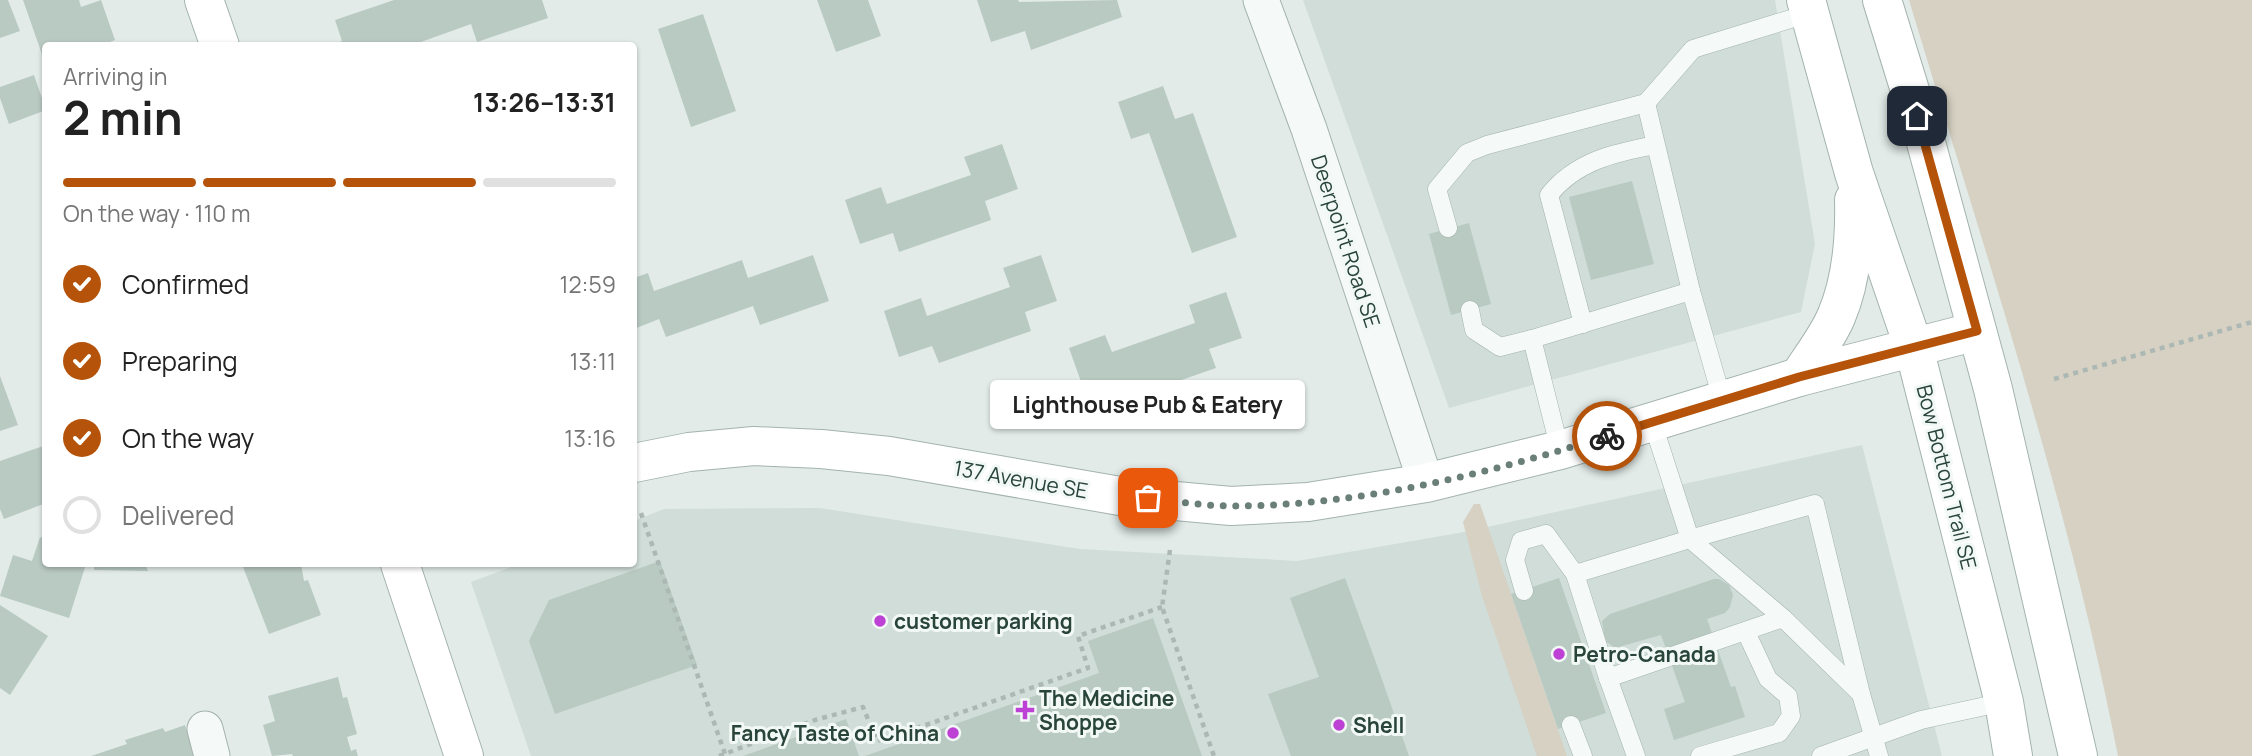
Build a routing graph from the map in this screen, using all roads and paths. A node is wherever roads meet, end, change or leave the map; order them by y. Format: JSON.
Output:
{"nodes":[{"id":1,"x":204,"y":0,"type":"edge"},
{"id":2,"x":1261,"y":0,"type":"edge"},
{"id":3,"x":1882,"y":0,"type":"edge"},
{"id":4,"x":1808,"y":7,"type":"edge"},
{"id":5,"x":219,"y":42,"type":"edge"},
{"id":6,"x":1646,"y":103,"type":"junction"},
{"id":7,"x":1655,"y":145,"type":"junction"},
{"id":8,"x":1854,"y":173,"type":"junction"},
{"id":9,"x":1448,"y":228,"type":"dead end"},
{"id":10,"x":1691,"y":291,"type":"junction"},
{"id":11,"x":1470,"y":310,"type":"dead end"},
{"id":12,"x":2252,"y":322,"type":"edge"},
{"id":13,"x":1583,"y":324,"type":"junction"},
{"id":14,"x":1977,"y":331,"type":"junction"},
{"id":15,"x":1532,"y":340,"type":"junction"},
{"id":16,"x":1914,"y":348,"type":"junction"},
{"id":17,"x":1799,"y":377,"type":"junction"},
{"id":18,"x":2054,"y":379,"type":"dead end"},
{"id":19,"x":1722,"y":399,"type":"junction"},
{"id":20,"x":1652,"y":421,"type":"junction"},
{"id":21,"x":1560,"y":450,"type":"junction"},
{"id":22,"x":637,"y":462,"type":"edge"},
{"id":23,"x":1426,"y":483,"type":"junction"},
{"id":24,"x":641,"y":513,"type":"dead end"},
{"id":25,"x":1690,"y":539,"type":"junction"},
{"id":26,"x":1170,"y":550,"type":"dead end"},
{"id":27,"x":401,"y":567,"type":"edge"},
{"id":28,"x":1575,"y":574,"type":"junction"},
{"id":29,"x":1524,"y":591,"type":"dead end"},
{"id":30,"x":1162,"y":607,"type":"junction"},
{"id":31,"x":1783,"y":618,"type":"junction"},
{"id":32,"x":1746,"y":632,"type":"junction"},
{"id":33,"x":1608,"y":678,"type":"junction"},
{"id":34,"x":1861,"y":694,"type":"junction"},
{"id":35,"x":2004,"y":702,"type":"junction"},
{"id":36,"x":1572,"y":725,"type":"dead end"},
{"id":37,"x":1875,"y":738,"type":"junction"},
{"id":38,"x":722,"y":755,"type":"edge"},
{"id":39,"x":464,"y":756,"type":"edge"},
{"id":40,"x":1214,"y":756,"type":"edge"},
{"id":41,"x":1583,"y":756,"type":"edge"},
{"id":42,"x":1636,"y":756,"type":"edge"},
{"id":43,"x":1700,"y":756,"type":"edge"},
{"id":44,"x":1821,"y":756,"type":"edge"},
{"id":45,"x":1879,"y":756,"type":"edge"},
{"id":46,"x":2014,"y":756,"type":"edge"},
{"id":47,"x":2078,"y":756,"type":"edge"}],
"edges":[{"from":1,"to":5,"type":"main road"},
{"from":2,"to":23,"type":"street","name":"Deerpoint Road SE"},
{"from":3,"to":14,"type":"main road"},
{"from":4,"to":6,"type":"lane"},
{"from":4,"to":8,"type":"main road","name":"Bow Bottom Trail SE"},
{"from":6,"to":7,"type":"lane"},
{"from":6,"to":9,"type":"lane"},
{"from":7,"to":10,"type":"lane"},
{"from":7,"to":13,"type":"lane"},
{"from":8,"to":16,"type":"main road","name":"Bow Bottom Trail SE"},
{"from":8,"to":17,"type":"main road"},
{"from":10,"to":13,"type":"lane"},
{"from":10,"to":19,"type":"lane"},
{"from":11,"to":15,"type":"lane"},
{"from":12,"to":18,"type":"path"},
{"from":13,"to":15,"type":"lane"},
{"from":14,"to":16,"type":"main road","name":"137 Avenue SE"},
{"from":14,"to":47,"type":"main road"},
{"from":15,"to":21,"type":"lane"},
{"from":16,"to":17,"type":"main road","name":"137 Avenue SE"},
{"from":16,"to":35,"type":"main road","name":"Bow Bottom Trail SE"},
{"from":17,"to":19,"type":"main road","name":"137 Avenue SE"},
{"from":19,"to":20,"type":"main road","name":"137 Avenue SE"},
{"from":20,"to":21,"type":"main road","name":"137 Avenue SE"},
{"from":20,"to":25,"type":"lane"},
{"from":21,"to":23,"type":"main road","name":"137 Avenue SE"},
{"from":22,"to":23,"type":"main road","name":"137 Avenue SE"},
{"from":24,"to":38,"type":"path"},
{"from":25,"to":28,"type":"lane"},
{"from":25,"to":31,"type":"lane"},
{"from":25,"to":34,"type":"lane"},
{"from":26,"to":30,"type":"path"},
{"from":27,"to":39,"type":"main road"},
{"from":28,"to":29,"type":"lane"},
{"from":28,"to":33,"type":"lane"},
{"from":30,"to":38,"type":"path"},
{"from":30,"to":40,"type":"path"},
{"from":31,"to":32,"type":"lane"},
{"from":31,"to":34,"type":"lane"},
{"from":32,"to":33,"type":"lane"},
{"from":32,"to":43,"type":"lane"},
{"from":33,"to":42,"type":"lane"},
{"from":34,"to":37,"type":"lane"},
{"from":35,"to":37,"type":"lane"},
{"from":35,"to":46,"type":"main road","name":"Bow Bottom Trail SE"},
{"from":36,"to":41,"type":"lane"},
{"from":37,"to":44,"type":"lane"},
{"from":37,"to":45,"type":"lane"}]}
